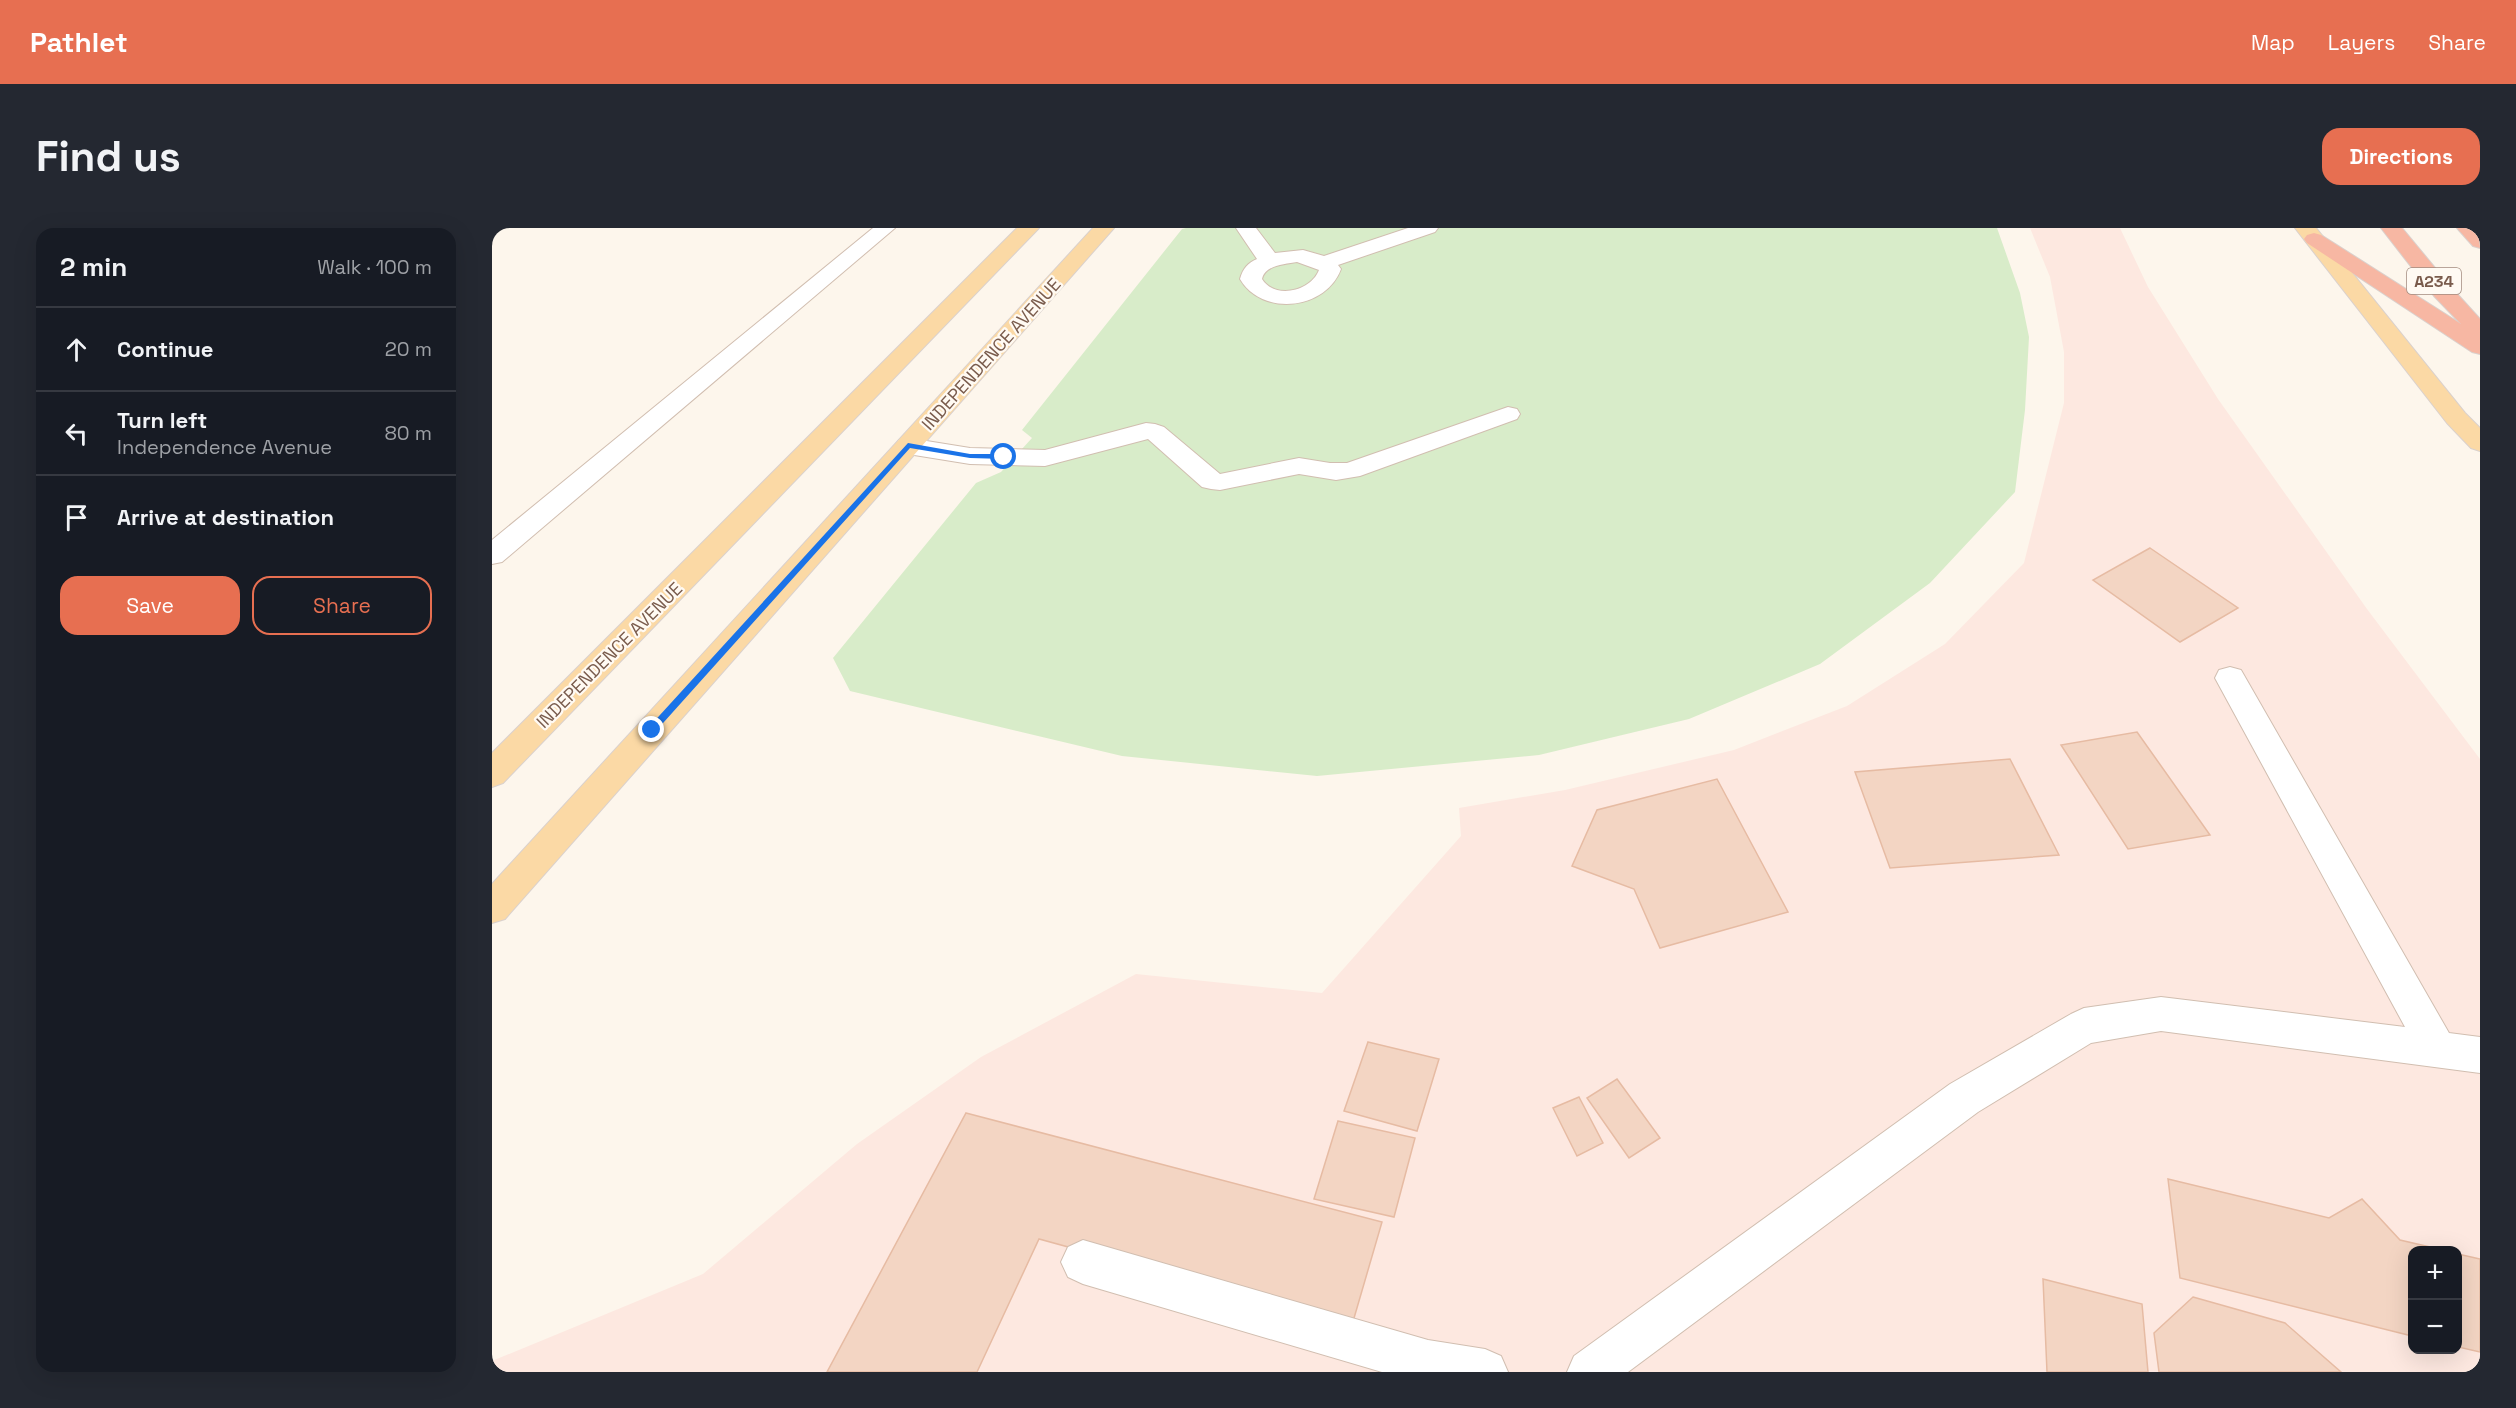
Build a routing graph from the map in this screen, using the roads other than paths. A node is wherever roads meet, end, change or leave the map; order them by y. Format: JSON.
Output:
{"nodes":[{"id":1,"x":885,"y":228,"type":"edge"},
{"id":2,"x":1029,"y":228,"type":"edge"},
{"id":3,"x":1104,"y":228,"type":"edge"},
{"id":4,"x":1246,"y":228,"type":"edge"},
{"id":5,"x":1428,"y":228,"type":"edge"},
{"id":6,"x":2391,"y":228,"type":"edge"},
{"id":7,"x":2467,"y":228,"type":"edge"},
{"id":8,"x":2310,"y":234,"type":"edge"},
{"id":9,"x":2480,"y":242,"type":"edge"},
{"id":10,"x":1269,"y":260,"type":"junction"},
{"id":11,"x":1324,"y":263,"type":"junction"},
{"id":12,"x":2480,"y":332,"type":"edge"},
{"id":13,"x":2480,"y":347,"type":"edge"},
{"id":14,"x":1508,"y":414,"type":"dead end"},
{"id":15,"x":2480,"y":443,"type":"edge"},
{"id":16,"x":908,"y":446,"type":"junction"},
{"id":17,"x":492,"y":555,"type":"edge"},
{"id":18,"x":2230,"y":678,"type":"dead end"},
{"id":19,"x":492,"y":774,"type":"edge"},
{"id":20,"x":492,"y":908,"type":"edge"},
{"id":21,"x":2437,"y":1049,"type":"junction"},
{"id":22,"x":2480,"y":1055,"type":"edge"},
{"id":23,"x":1083,"y":1262,"type":"dead end"},
{"id":24,"x":1485,"y":1372,"type":"edge"},
{"id":25,"x":1590,"y":1372,"type":"edge"}],
"edges":[{"from":1,"to":17,"type":"lane"},
{"from":2,"to":19,"type":"main road","name":"INDEPENDENCE AVENUE"},
{"from":3,"to":16,"type":"main road","name":"INDEPENDENCE AVENUE"},
{"from":4,"to":10,"type":"lane"},
{"from":5,"to":11,"type":"lane"},
{"from":6,"to":12,"type":"highway","number":"A234"},
{"from":7,"to":9,"type":"highway"},
{"from":8,"to":13,"type":"highway"},
{"from":8,"to":15,"type":"main road"},
{"from":10,"to":11,"type":"lane"},
{"from":10,"to":11,"type":"lane"},
{"from":14,"to":16,"type":"lane"},
{"from":16,"to":20,"type":"main road","name":"INDEPENDENCE AVENUE"},
{"from":18,"to":21,"type":"lane"},
{"from":21,"to":22,"type":"lane"},
{"from":21,"to":25,"type":"lane"},
{"from":23,"to":24,"type":"lane"}]}
